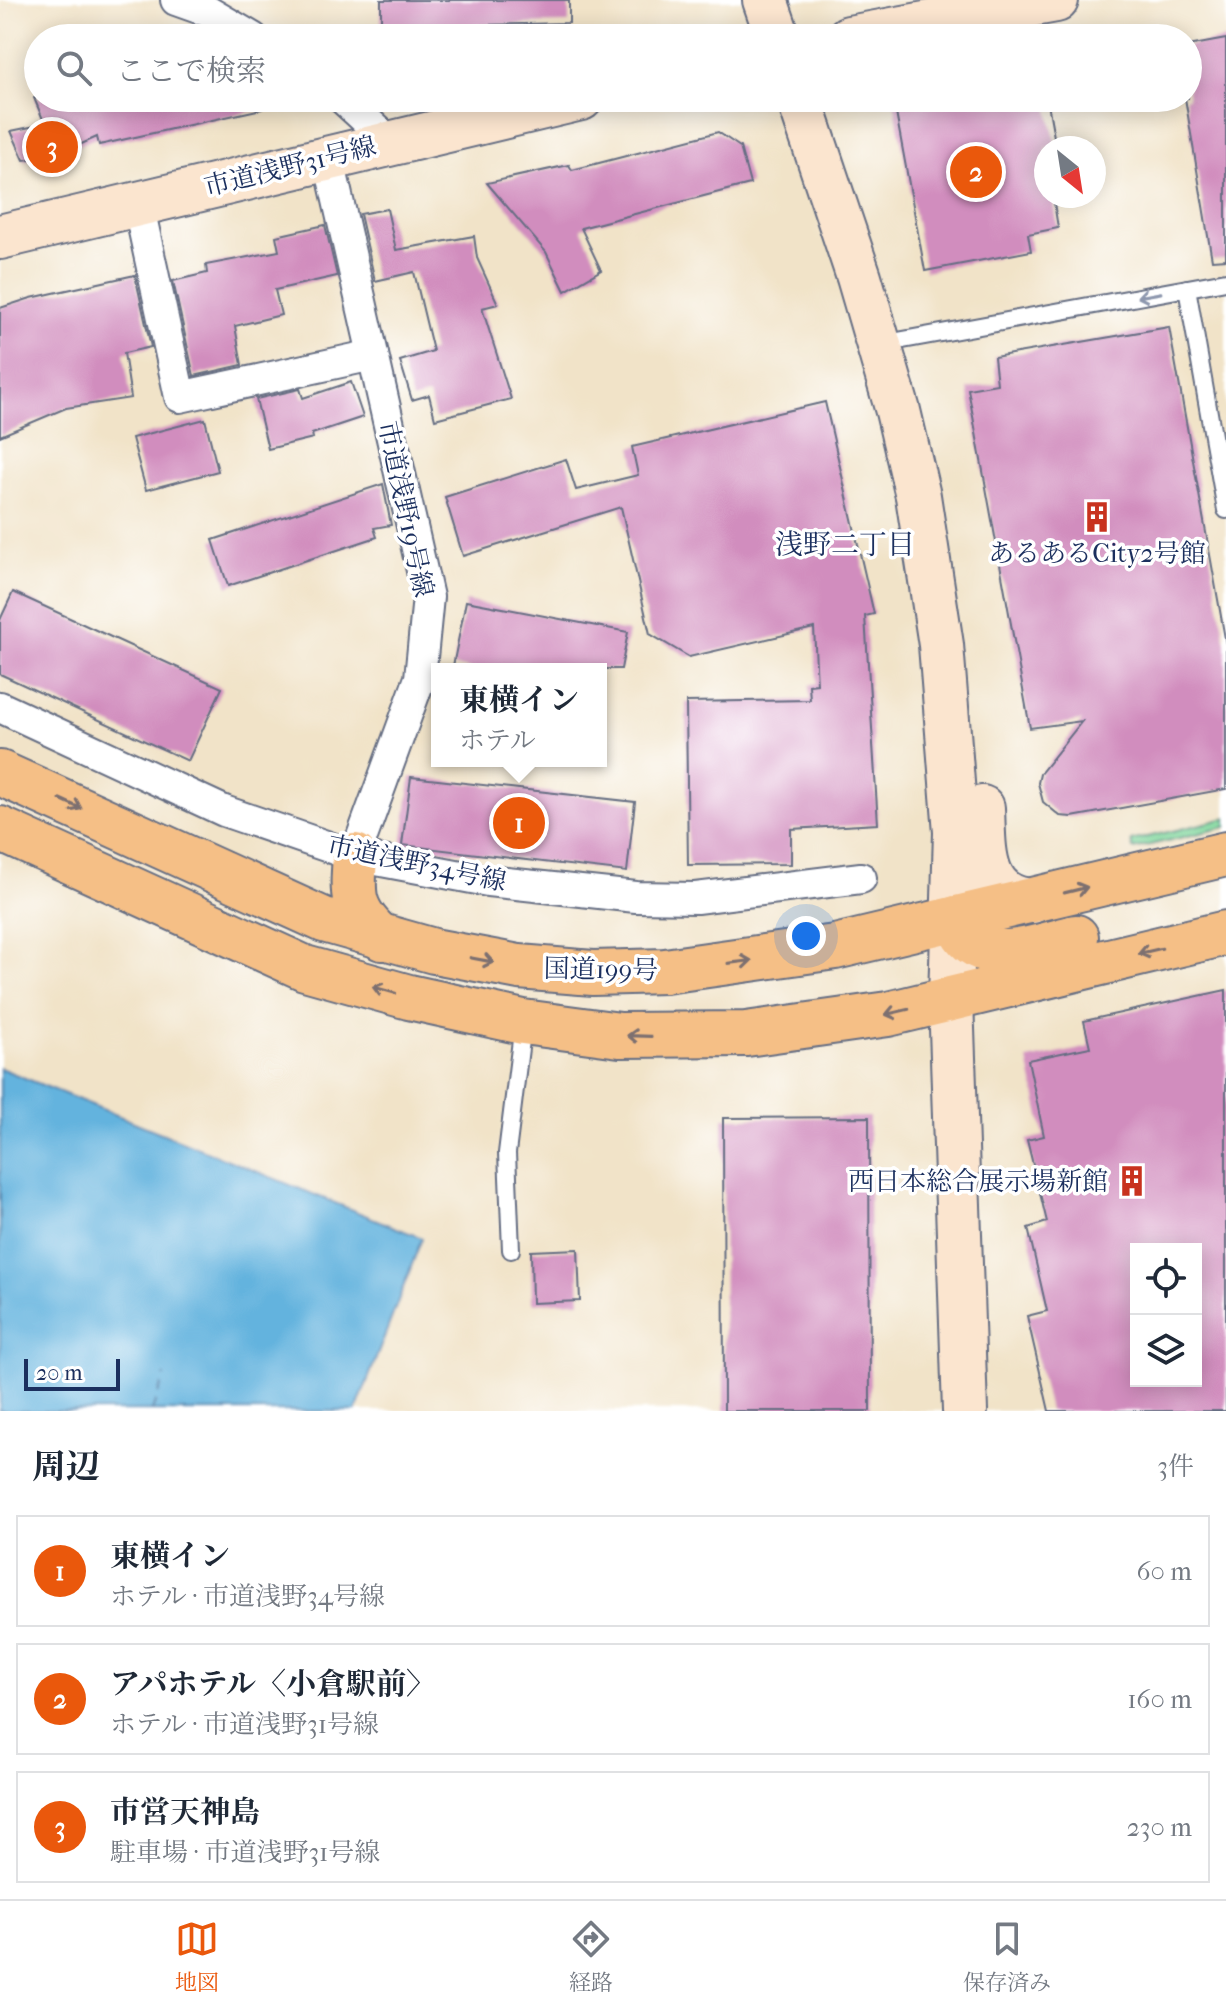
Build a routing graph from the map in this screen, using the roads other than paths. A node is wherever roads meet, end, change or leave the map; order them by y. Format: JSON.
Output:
{"nodes":[{"id":1,"x":176,"y":0,"type":"edge"},
{"id":2,"x":765,"y":0,"type":"edge"},
{"id":3,"x":1056,"y":0,"type":"edge"},
{"id":4,"x":229,"y":24,"type":"edge"},
{"id":5,"x":773,"y":24,"type":"edge"},
{"id":6,"x":925,"y":24,"type":"edge"},
{"id":7,"x":357,"y":112,"type":"edge"},
{"id":8,"x":520,"y":112,"type":"edge"},
{"id":9,"x":804,"y":112,"type":"edge"},
{"id":10,"x":390,"y":142,"type":"junction"},
{"id":11,"x":328,"y":156,"type":"junction"},
{"id":12,"x":138,"y":203,"type":"junction"},
{"id":13,"x":0,"y":237,"type":"edge"},
{"id":14,"x":1226,"y":281,"type":"edge"},
{"id":15,"x":1187,"y":288,"type":"junction"},
{"id":16,"x":879,"y":344,"type":"junction"},
{"id":17,"x":373,"y":355,"type":"junction"},
{"id":18,"x":898,"y":411,"type":"junction"},
{"id":19,"x":1226,"y":510,"type":"edge"},
{"id":20,"x":0,"y":707,"type":"edge"},
{"id":21,"x":0,"y":773,"type":"edge"},
{"id":22,"x":0,"y":829,"type":"edge"},
{"id":23,"x":1226,"y":854,"type":"edge"},
{"id":24,"x":355,"y":856,"type":"junction"},
{"id":25,"x":861,"y":878,"type":"dead end"},
{"id":26,"x":1032,"y":901,"type":"junction"},
{"id":27,"x":1226,"y":901,"type":"edge"},
{"id":28,"x":956,"y":918,"type":"junction"},
{"id":29,"x":1226,"y":933,"type":"edge"},
{"id":30,"x":382,"y":938,"type":"junction"},
{"id":31,"x":951,"y":999,"type":"junction"},
{"id":32,"x":523,"y":1022,"type":"junction"},
{"id":33,"x":953,"y":1066,"type":"junction"},
{"id":34,"x":511,"y":1250,"type":"dead end"},
{"id":35,"x":940,"y":1411,"type":"edge"},
{"id":36,"x":965,"y":1411,"type":"edge"}],
"edges":[{"from":1,"to":4,"type":"street"},
{"from":2,"to":5,"type":"street"},
{"from":3,"to":6,"type":"street"},
{"from":7,"to":10,"type":"street"},
{"from":8,"to":10,"type":"street","name":"市道浅野31号線"},
{"from":9,"to":16,"type":"street"},
{"from":10,"to":11,"type":"street","name":"市道浅野31号線"},
{"from":11,"to":12,"type":"street","name":"市道浅野31号線"},
{"from":11,"to":17,"type":"street","name":"市道浅野19号線"},
{"from":12,"to":13,"type":"street","name":"市道浅野31号線"},
{"from":12,"to":17,"type":"street"},
{"from":14,"to":15,"type":"lane"},
{"from":15,"to":16,"type":"lane","one_way":true},
{"from":15,"to":19,"type":"lane"},
{"from":16,"to":18,"type":"street"},
{"from":17,"to":24,"type":"street","name":"市道浅野19号線"},
{"from":18,"to":26,"type":"street"},
{"from":18,"to":28,"type":"street"},
{"from":20,"to":24,"type":"street","name":"市道浅野34号線"},
{"from":21,"to":30,"type":"highway","name":"国道199号","one_way":true},
{"from":32,"to":22,"type":"highway","one_way":true},
{"from":26,"to":23,"type":"highway","name":"国道199号","one_way":true},
{"from":24,"to":25,"type":"street","name":"市道浅野34号線"},
{"from":24,"to":30,"type":"highway"},
{"from":26,"to":28,"type":"highway","name":"国道199号"},
{"from":27,"to":28,"type":"highway"},
{"from":30,"to":28,"type":"highway","name":"国道199号","one_way":true},
{"from":28,"to":31,"type":"street"},
{"from":29,"to":31,"type":"highway","one_way":true},
{"from":31,"to":32,"type":"highway","one_way":true},
{"from":31,"to":33,"type":"street"},
{"from":32,"to":34,"type":"lane"},
{"from":33,"to":35,"type":"street"},
{"from":33,"to":36,"type":"street"}]}
